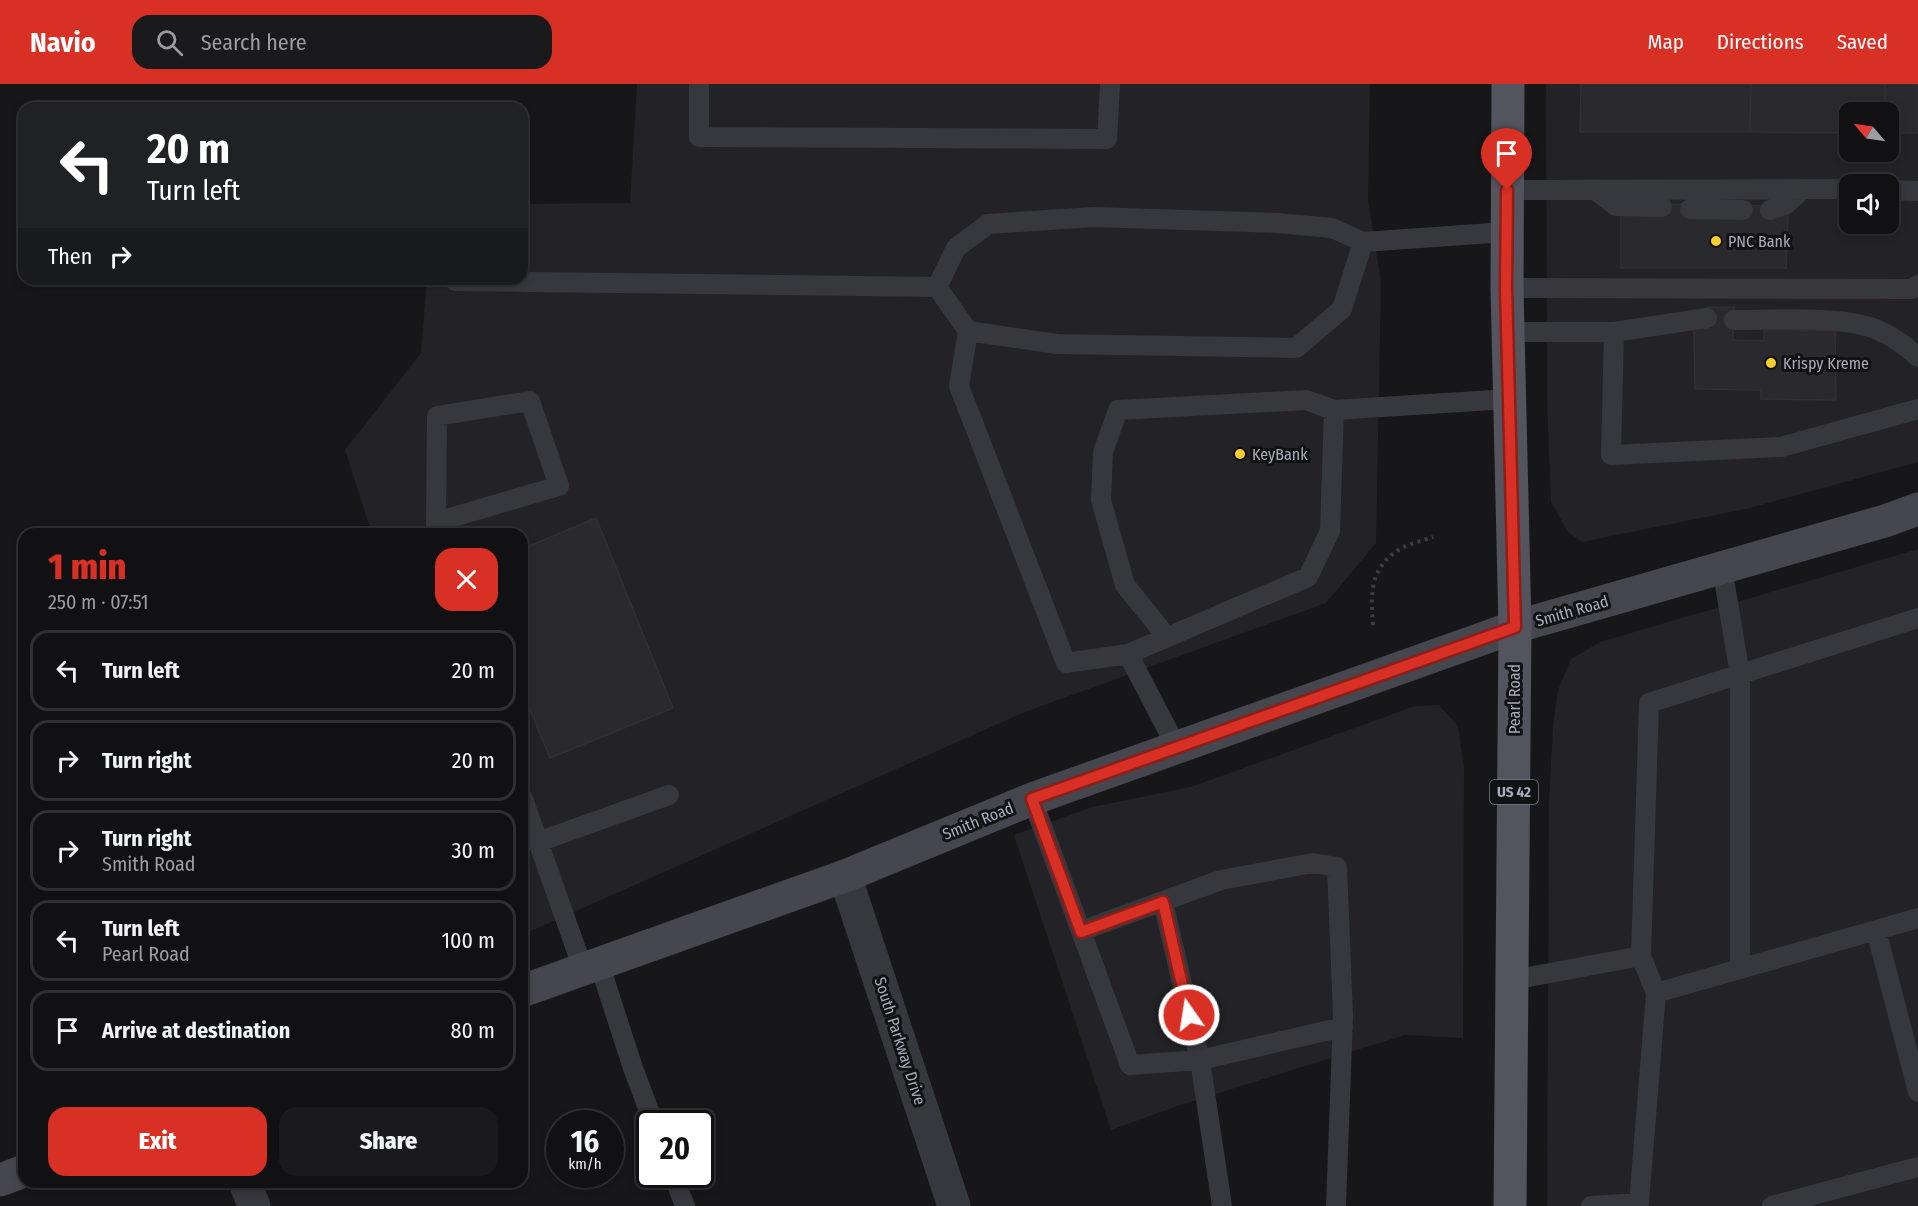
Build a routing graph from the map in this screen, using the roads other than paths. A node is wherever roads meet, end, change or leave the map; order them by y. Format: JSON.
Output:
{"nodes":[{"id":1,"x":699,"y":84,"type":"edge"},
{"id":2,"x":1110,"y":84,"type":"edge"},
{"id":3,"x":1508,"y":84,"type":"edge"},
{"id":4,"x":1803,"y":189,"type":"junction"},
{"id":5,"x":1839,"y":189,"type":"edge"},
{"id":6,"x":1507,"y":190,"type":"junction"},
{"id":7,"x":1595,"y":190,"type":"junction"},
{"id":8,"x":1899,"y":190,"type":"edge"},
{"id":9,"x":1918,"y":191,"type":"edge"},
{"id":10,"x":1662,"y":207,"type":"dead end"},
{"id":11,"x":1690,"y":208,"type":"dead end"},
{"id":12,"x":1743,"y":210,"type":"dead end"},
{"id":13,"x":1770,"y":210,"type":"dead end"},
{"id":14,"x":1506,"y":232,"type":"junction"},
{"id":15,"x":1363,"y":242,"type":"junction"},
{"id":16,"x":528,"y":282,"type":"edge"},
{"id":17,"x":937,"y":287,"type":"junction"},
{"id":18,"x":1506,"y":288,"type":"junction"},
{"id":19,"x":1916,"y":288,"type":"edge"},
{"id":20,"x":1707,"y":318,"type":"dead end"},
{"id":21,"x":1734,"y":320,"type":"dead end"},
{"id":22,"x":968,"y":331,"type":"junction"},
{"id":23,"x":1508,"y":332,"type":"junction"},
{"id":24,"x":1614,"y":332,"type":"junction"},
{"id":25,"x":1918,"y":357,"type":"edge"},
{"id":26,"x":1509,"y":399,"type":"junction"},
{"id":27,"x":1918,"y":409,"type":"edge"},
{"id":28,"x":1334,"y":410,"type":"junction"},
{"id":29,"x":1918,"y":509,"type":"edge"},
{"id":30,"x":436,"y":528,"type":"edge"},
{"id":31,"x":1722,"y":567,"type":"junction"},
{"id":32,"x":1918,"y":618,"type":"edge"},
{"id":33,"x":1515,"y":627,"type":"junction"},
{"id":34,"x":1167,"y":637,"type":"junction"},
{"id":35,"x":1128,"y":654,"type":"junction"},
{"id":36,"x":1740,"y":675,"type":"junction"},
{"id":37,"x":1176,"y":746,"type":"junction"},
{"id":38,"x":669,"y":795,"type":"dead end"},
{"id":39,"x":1032,"y":799,"type":"junction"},
{"id":40,"x":528,"y":813,"type":"edge"},
{"id":41,"x":538,"y":842,"type":"junction"},
{"id":42,"x":845,"y":876,"type":"junction"},
{"id":43,"x":1163,"y":902,"type":"junction"},
{"id":44,"x":1918,"y":918,"type":"edge"},
{"id":45,"x":1876,"y":930,"type":"junction"},
{"id":46,"x":1081,"y":932,"type":"junction"},
{"id":47,"x":1641,"y":956,"type":"junction"},
{"id":48,"x":591,"y":966,"type":"junction"},
{"id":49,"x":1740,"y":969,"type":"junction"},
{"id":50,"x":1513,"y":980,"type":"junction"},
{"id":51,"x":528,"y":989,"type":"edge"},
{"id":52,"x":1656,"y":993,"type":"junction"},
{"id":53,"x":1343,"y":1027,"type":"junction"},
{"id":54,"x":1911,"y":1032,"type":"edge"},
{"id":55,"x":1200,"y":1060,"type":"junction"},
{"id":56,"x":1918,"y":1092,"type":"edge"},
{"id":57,"x":649,"y":1110,"type":"edge"},
{"id":58,"x":1918,"y":1167,"type":"edge"},
{"id":59,"x":18,"y":1173,"type":"edge"},
{"id":60,"x":0,"y":1180,"type":"edge"},
{"id":61,"x":247,"y":1188,"type":"edge"},
{"id":62,"x":678,"y":1188,"type":"edge"},
{"id":63,"x":1639,"y":1204,"type":"edge"},
{"id":64,"x":1219,"y":1205,"type":"edge"},
{"id":65,"x":254,"y":1206,"type":"edge"},
{"id":66,"x":685,"y":1206,"type":"edge"},
{"id":67,"x":954,"y":1206,"type":"edge"},
{"id":68,"x":1336,"y":1206,"type":"edge"},
{"id":69,"x":1510,"y":1206,"type":"edge"},
{"id":70,"x":1591,"y":1206,"type":"edge"},
{"id":71,"x":1772,"y":1206,"type":"edge"}],
"edges":[{"from":1,"to":2,"type":"lane"},
{"from":3,"to":6,"type":"main road","name":"Pearl Road","number":"US 42"},
{"from":4,"to":5,"type":"lane"},
{"from":4,"to":7,"type":"lane"},
{"from":4,"to":13,"type":"lane"},
{"from":6,"to":7,"type":"lane"},
{"from":6,"to":14,"type":"main road","name":"Pearl Road","number":"US 42"},
{"from":7,"to":10,"type":"lane"},
{"from":8,"to":9,"type":"lane"},
{"from":11,"to":12,"type":"lane"},
{"from":14,"to":15,"type":"lane"},
{"from":14,"to":18,"type":"main road","name":"Pearl Road","number":"US 42"},
{"from":15,"to":17,"type":"lane"},
{"from":15,"to":22,"type":"lane"},
{"from":16,"to":17,"type":"lane"},
{"from":17,"to":22,"type":"lane"},
{"from":18,"to":19,"type":"lane"},
{"from":18,"to":23,"type":"main road","name":"Pearl Road","number":"US 42"},
{"from":20,"to":24,"type":"lane"},
{"from":21,"to":25,"type":"lane"},
{"from":22,"to":35,"type":"lane"},
{"from":23,"to":24,"type":"lane"},
{"from":23,"to":26,"type":"main road","name":"Pearl Road","number":"US 42"},
{"from":24,"to":27,"type":"lane"},
{"from":26,"to":28,"type":"lane"},
{"from":26,"to":33,"type":"main road","name":"Pearl Road","number":"US 42"},
{"from":28,"to":34,"type":"lane"},
{"from":28,"to":34,"type":"lane"},
{"from":29,"to":31,"type":"main road","name":"Smith Road"},
{"from":30,"to":30,"type":"lane"},
{"from":31,"to":33,"type":"main road","name":"Smith Road"},
{"from":31,"to":36,"type":"lane"},
{"from":32,"to":36,"type":"lane"},
{"from":33,"to":37,"type":"main road","name":"Smith Road"},
{"from":33,"to":50,"type":"main road","name":"Pearl Road","number":"US 42"},
{"from":34,"to":35,"type":"lane"},
{"from":35,"to":37,"type":"lane"},
{"from":36,"to":47,"type":"lane"},
{"from":36,"to":49,"type":"lane"},
{"from":37,"to":39,"type":"main road","name":"Smith Road"},
{"from":38,"to":41,"type":"lane"},
{"from":39,"to":42,"type":"main road","name":"Smith Road"},
{"from":39,"to":46,"type":"lane"},
{"from":40,"to":41,"type":"lane"},
{"from":41,"to":48,"type":"lane"},
{"from":42,"to":48,"type":"main road","name":"Smith Road"},
{"from":42,"to":67,"type":"street","name":"South Parkway Drive"},
{"from":43,"to":46,"type":"lane"},
{"from":43,"to":53,"type":"lane"},
{"from":43,"to":55,"type":"lane"},
{"from":44,"to":45,"type":"lane"},
{"from":45,"to":49,"type":"lane"},
{"from":45,"to":54,"type":"lane"},
{"from":46,"to":55,"type":"lane"},
{"from":47,"to":50,"type":"lane"},
{"from":47,"to":52,"type":"lane"},
{"from":48,"to":51,"type":"main road","name":"Smith Road"},
{"from":48,"to":57,"type":"lane"},
{"from":49,"to":52,"type":"lane"},
{"from":50,"to":69,"type":"main road","name":"Pearl Road","number":"US 42"},
{"from":52,"to":63,"type":"lane"},
{"from":53,"to":55,"type":"lane"},
{"from":53,"to":68,"type":"lane"},
{"from":54,"to":56,"type":"lane"},
{"from":55,"to":64,"type":"lane"},
{"from":58,"to":71,"type":"lane"},
{"from":59,"to":60,"type":"main road"},
{"from":61,"to":65,"type":"street"},
{"from":62,"to":66,"type":"lane"},
{"from":63,"to":70,"type":"lane"}]}
